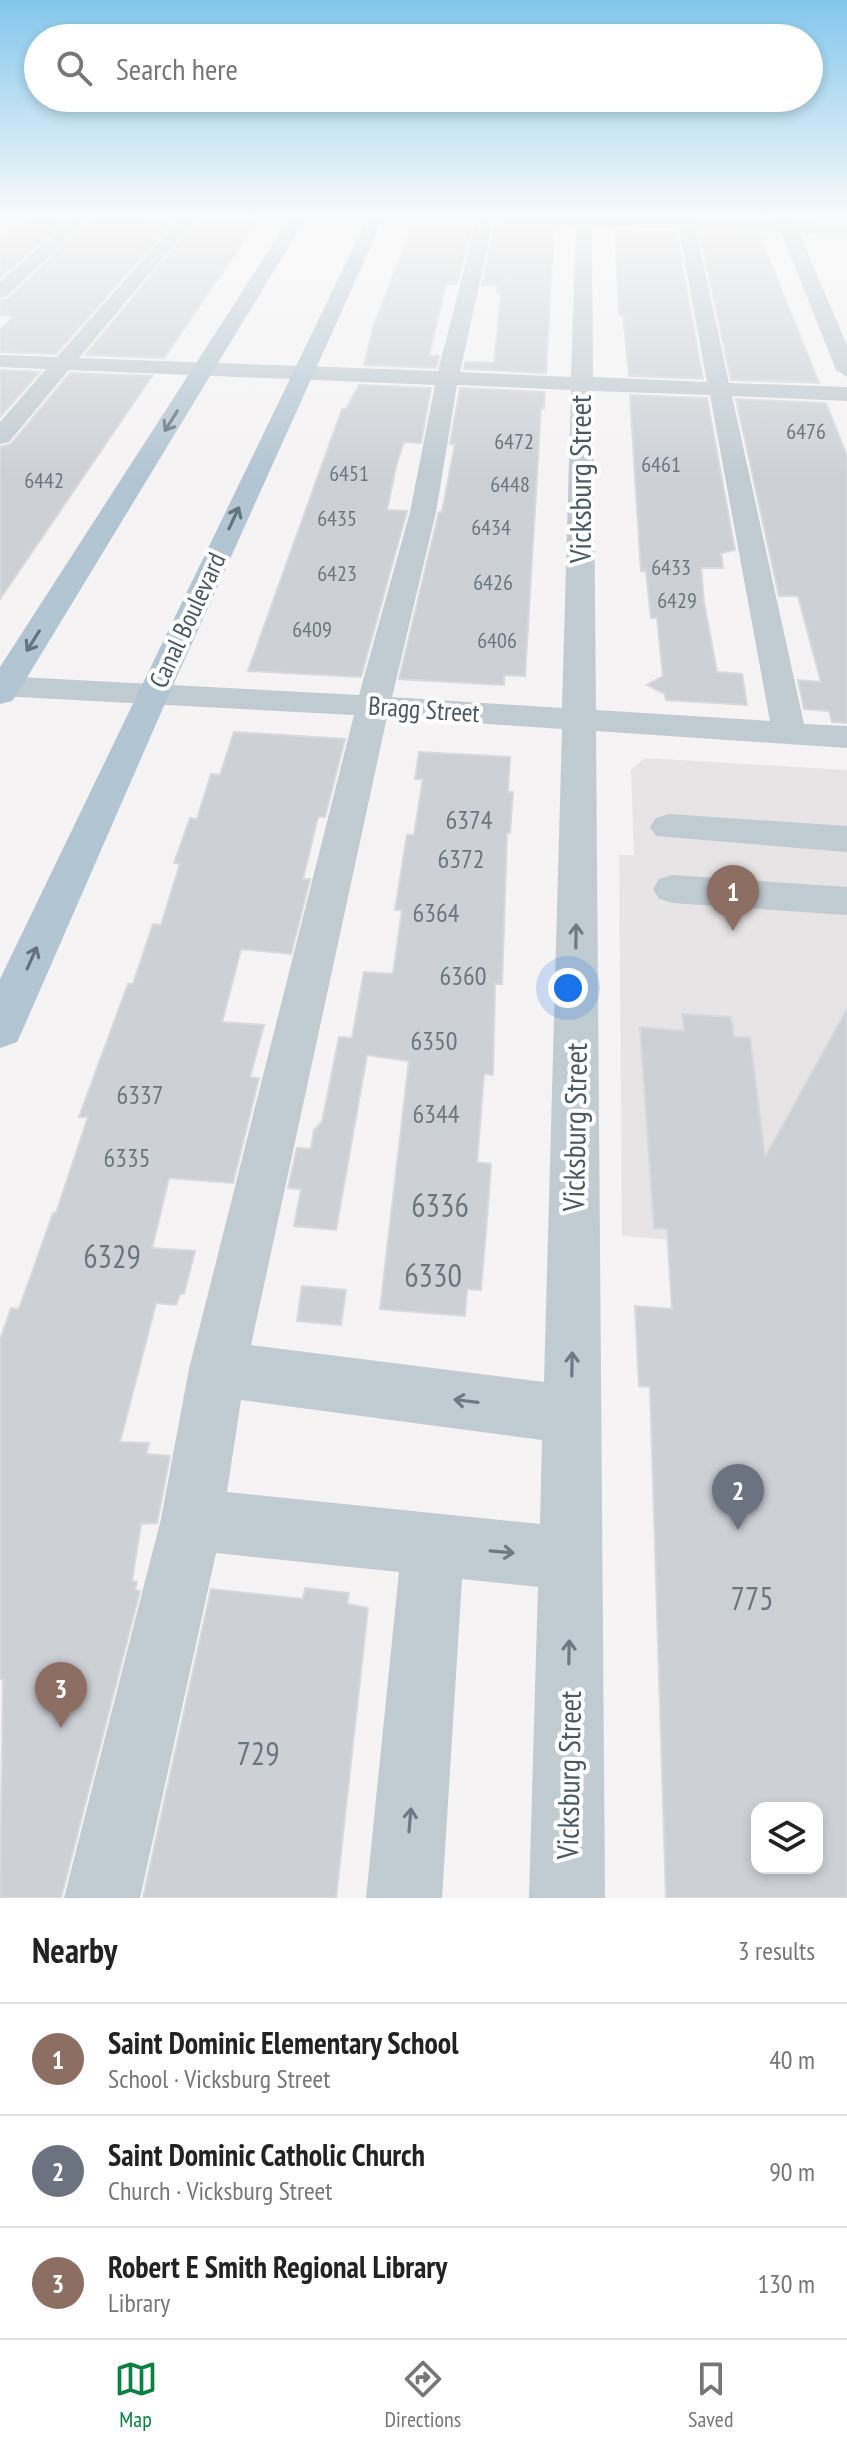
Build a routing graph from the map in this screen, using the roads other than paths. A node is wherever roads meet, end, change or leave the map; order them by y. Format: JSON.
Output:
{"nodes":[{"id":1,"x":116,"y":302,"type":"edge"},
{"id":2,"x":247,"y":302,"type":"edge"},
{"id":3,"x":336,"y":302,"type":"edge"},
{"id":4,"x":465,"y":302,"type":"edge"},
{"id":5,"x":582,"y":302,"type":"edge"},
{"id":6,"x":702,"y":302,"type":"edge"},
{"id":7,"x":818,"y":302,"type":"edge"},
{"id":8,"x":0,"y":361,"type":"edge"},
{"id":9,"x":64,"y":363,"type":"junction"},
{"id":10,"x":204,"y":369,"type":"junction"},
{"id":11,"x":847,"y":370,"type":"edge"},
{"id":12,"x":302,"y":373,"type":"junction"},
{"id":13,"x":447,"y":379,"type":"junction"},
{"id":14,"x":580,"y":384,"type":"junction"},
{"id":15,"x":720,"y":389,"type":"junction"},
{"id":16,"x":847,"y":394,"type":"edge"},
{"id":17,"x":0,"y":437,"type":"edge"},
{"id":18,"x":1,"y":689,"type":"edge"},
{"id":19,"x":153,"y":692,"type":"junction"},
{"id":20,"x":373,"y":705,"type":"junction"},
{"id":21,"x":578,"y":718,"type":"junction"},
{"id":22,"x":789,"y":733,"type":"junction"},
{"id":23,"x":847,"y":737,"type":"edge"},
{"id":24,"x":669,"y":827,"type":"dead end"},
{"id":25,"x":847,"y":839,"type":"edge"},
{"id":26,"x":673,"y":889,"type":"dead end"},
{"id":27,"x":847,"y":901,"type":"edge"},
{"id":28,"x":0,"y":1029,"type":"edge"},
{"id":29,"x":217,"y":1369,"type":"junction"},
{"id":30,"x":571,"y":1415,"type":"junction"},
{"id":31,"x":192,"y":1519,"type":"junction"},
{"id":32,"x":433,"y":1546,"type":"junction"},
{"id":33,"x":570,"y":1559,"type":"junction"},
{"id":34,"x":102,"y":1898,"type":"edge"},
{"id":35,"x":404,"y":1898,"type":"edge"},
{"id":36,"x":567,"y":1898,"type":"edge"}],
"edges":[{"from":1,"to":9,"type":"street"},
{"from":2,"to":10,"type":"main road"},
{"from":3,"to":12,"type":"main road","name":"Canal Boulevard"},
{"from":4,"to":13,"type":"street"},
{"from":5,"to":14,"type":"street","name":"Vicksburg Street"},
{"from":6,"to":15,"type":"street"},
{"from":7,"to":11,"type":"street"},
{"from":8,"to":9,"type":"street"},
{"from":9,"to":10,"type":"street"},
{"from":9,"to":17,"type":"street"},
{"from":10,"to":12,"type":"street"},
{"from":10,"to":18,"type":"main road","one_way":true},
{"from":12,"to":13,"type":"street"},
{"from":19,"to":12,"type":"main road","name":"Canal Boulevard","one_way":true},
{"from":13,"to":14,"type":"street"},
{"from":13,"to":20,"type":"street"},
{"from":14,"to":15,"type":"street"},
{"from":14,"to":21,"type":"street","name":"Vicksburg Street"},
{"from":15,"to":16,"type":"street"},
{"from":15,"to":22,"type":"street"},
{"from":18,"to":19,"type":"street","name":"Bragg Street"},
{"from":19,"to":20,"type":"street","name":"Bragg Street"},
{"from":28,"to":19,"type":"main road","name":"Canal Boulevard","one_way":true},
{"from":20,"to":21,"type":"street","name":"Bragg Street"},
{"from":20,"to":29,"type":"street"},
{"from":21,"to":22,"type":"street","name":"Bragg Street"},
{"from":30,"to":21,"type":"street","name":"Vicksburg Street","one_way":true},
{"from":22,"to":23,"type":"street","name":"Bragg Street"},
{"from":24,"to":25,"type":"street"},
{"from":26,"to":27,"type":"street"},
{"from":30,"to":29,"type":"street","one_way":true},
{"from":29,"to":31,"type":"street"},
{"from":30,"to":33,"type":"street","name":"Vicksburg Street"},
{"from":31,"to":32,"type":"street"},
{"from":31,"to":34,"type":"street"},
{"from":32,"to":33,"type":"street","one_way":true},
{"from":35,"to":32,"type":"street","one_way":true},
{"from":36,"to":33,"type":"street","name":"Vicksburg Street","one_way":true}]}
